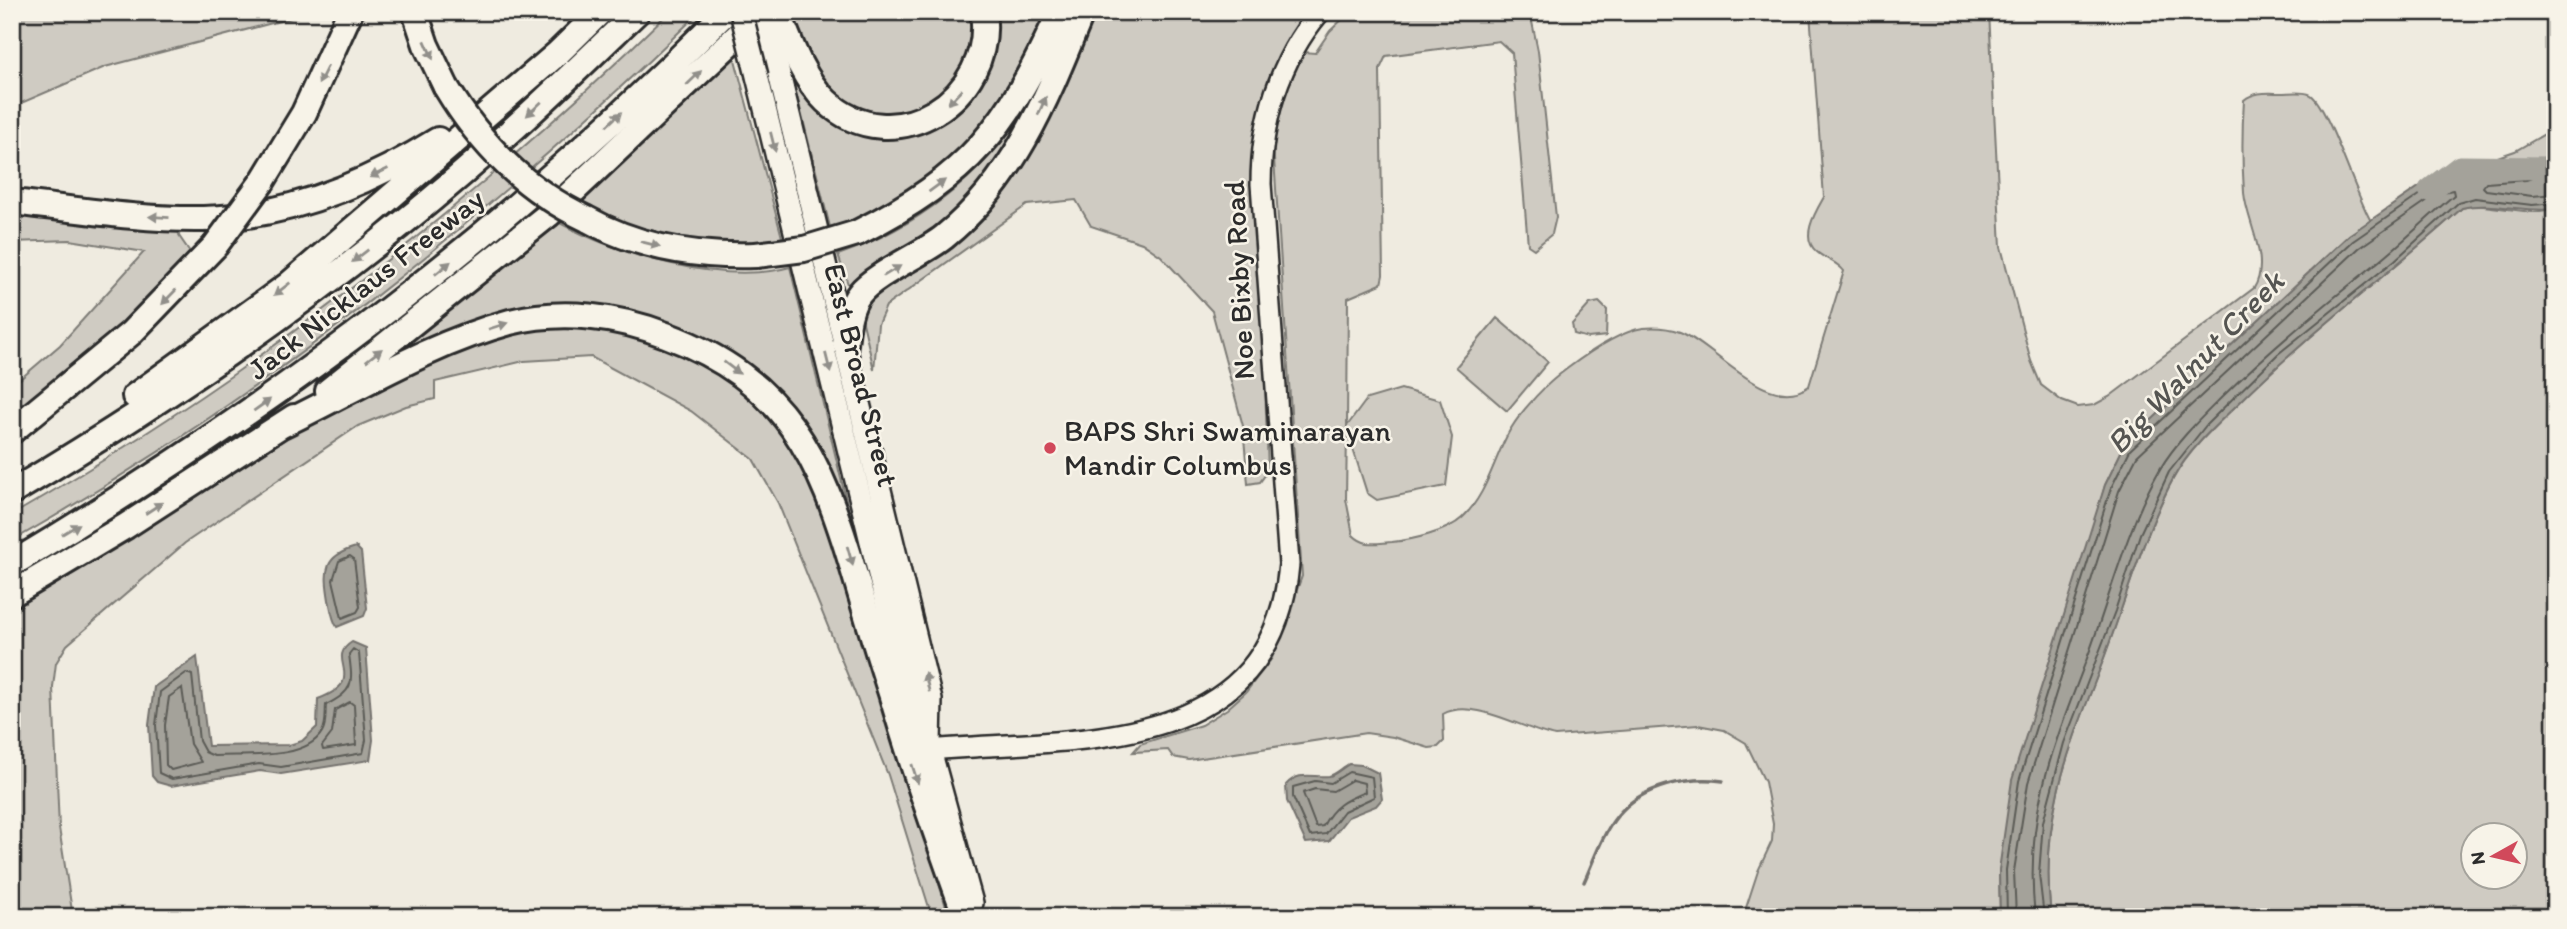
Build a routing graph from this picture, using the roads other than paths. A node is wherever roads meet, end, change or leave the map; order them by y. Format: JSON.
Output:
{"nodes":[{"id":1,"x":350,"y":12,"type":"edge"},
{"id":2,"x":415,"y":12,"type":"edge"},
{"id":3,"x":600,"y":12,"type":"edge"},
{"id":4,"x":637,"y":12,"type":"edge"},
{"id":5,"x":726,"y":12,"type":"edge"},
{"id":6,"x":741,"y":12,"type":"edge"},
{"id":7,"x":763,"y":12,"type":"edge"},
{"id":8,"x":778,"y":12,"type":"edge"},
{"id":9,"x":983,"y":12,"type":"edge"},
{"id":10,"x":1060,"y":12,"type":"edge"},
{"id":11,"x":1082,"y":12,"type":"edge"},
{"id":12,"x":1320,"y":12,"type":"edge"},
{"id":13,"x":784,"y":52,"type":"junction"},
{"id":14,"x":502,"y":102,"type":"junction"},
{"id":15,"x":12,"y":202,"type":"edge"},
{"id":16,"x":845,"y":344,"type":"junction"},
{"id":17,"x":280,"y":426,"type":"junction"},
{"id":18,"x":12,"y":431,"type":"edge"},
{"id":19,"x":12,"y":484,"type":"edge"},
{"id":20,"x":12,"y":492,"type":"edge"},
{"id":21,"x":12,"y":564,"type":"edge"},
{"id":22,"x":12,"y":594,"type":"edge"},
{"id":23,"x":930,"y":750,"type":"junction"},
{"id":24,"x":966,"y":917,"type":"edge"},
{"id":25,"x":976,"y":917,"type":"edge"}],
"edges":[{"from":1,"to":18,"type":"highway","one_way":true,"bridge":true},
{"from":2,"to":10,"type":"highway","one_way":true,"bridge":true},
{"from":3,"to":14,"type":"highway"},
{"from":4,"to":20,"type":"highway","name":"Jack Nicklaus Freeway","one_way":true},
{"from":21,"to":5,"type":"highway","name":"Jack Nicklaus Freeway","one_way":true},
{"from":6,"to":23,"type":"main road","name":"East Broad Street","one_way":true,"bridge":true},
{"from":7,"to":13,"type":"main road","name":"East Broad Street"},
{"from":17,"to":7,"type":"highway","one_way":true},
{"from":8,"to":13,"type":"highway"},
{"from":9,"to":13,"type":"highway","one_way":true},
{"from":16,"to":11,"type":"highway","one_way":true},
{"from":12,"to":23,"type":"street","name":"Noe Bixby Road"},
{"from":13,"to":16,"type":"main road","name":"East Broad Street"},
{"from":14,"to":15,"type":"highway","one_way":true},
{"from":14,"to":19,"type":"highway","one_way":true},
{"from":23,"to":16,"type":"main road","name":"East Broad Street","one_way":true},
{"from":22,"to":17,"type":"highway","one_way":true},
{"from":17,"to":24,"type":"highway","one_way":true},
{"from":23,"to":25,"type":"main road","name":"East Broad Street"}]}
